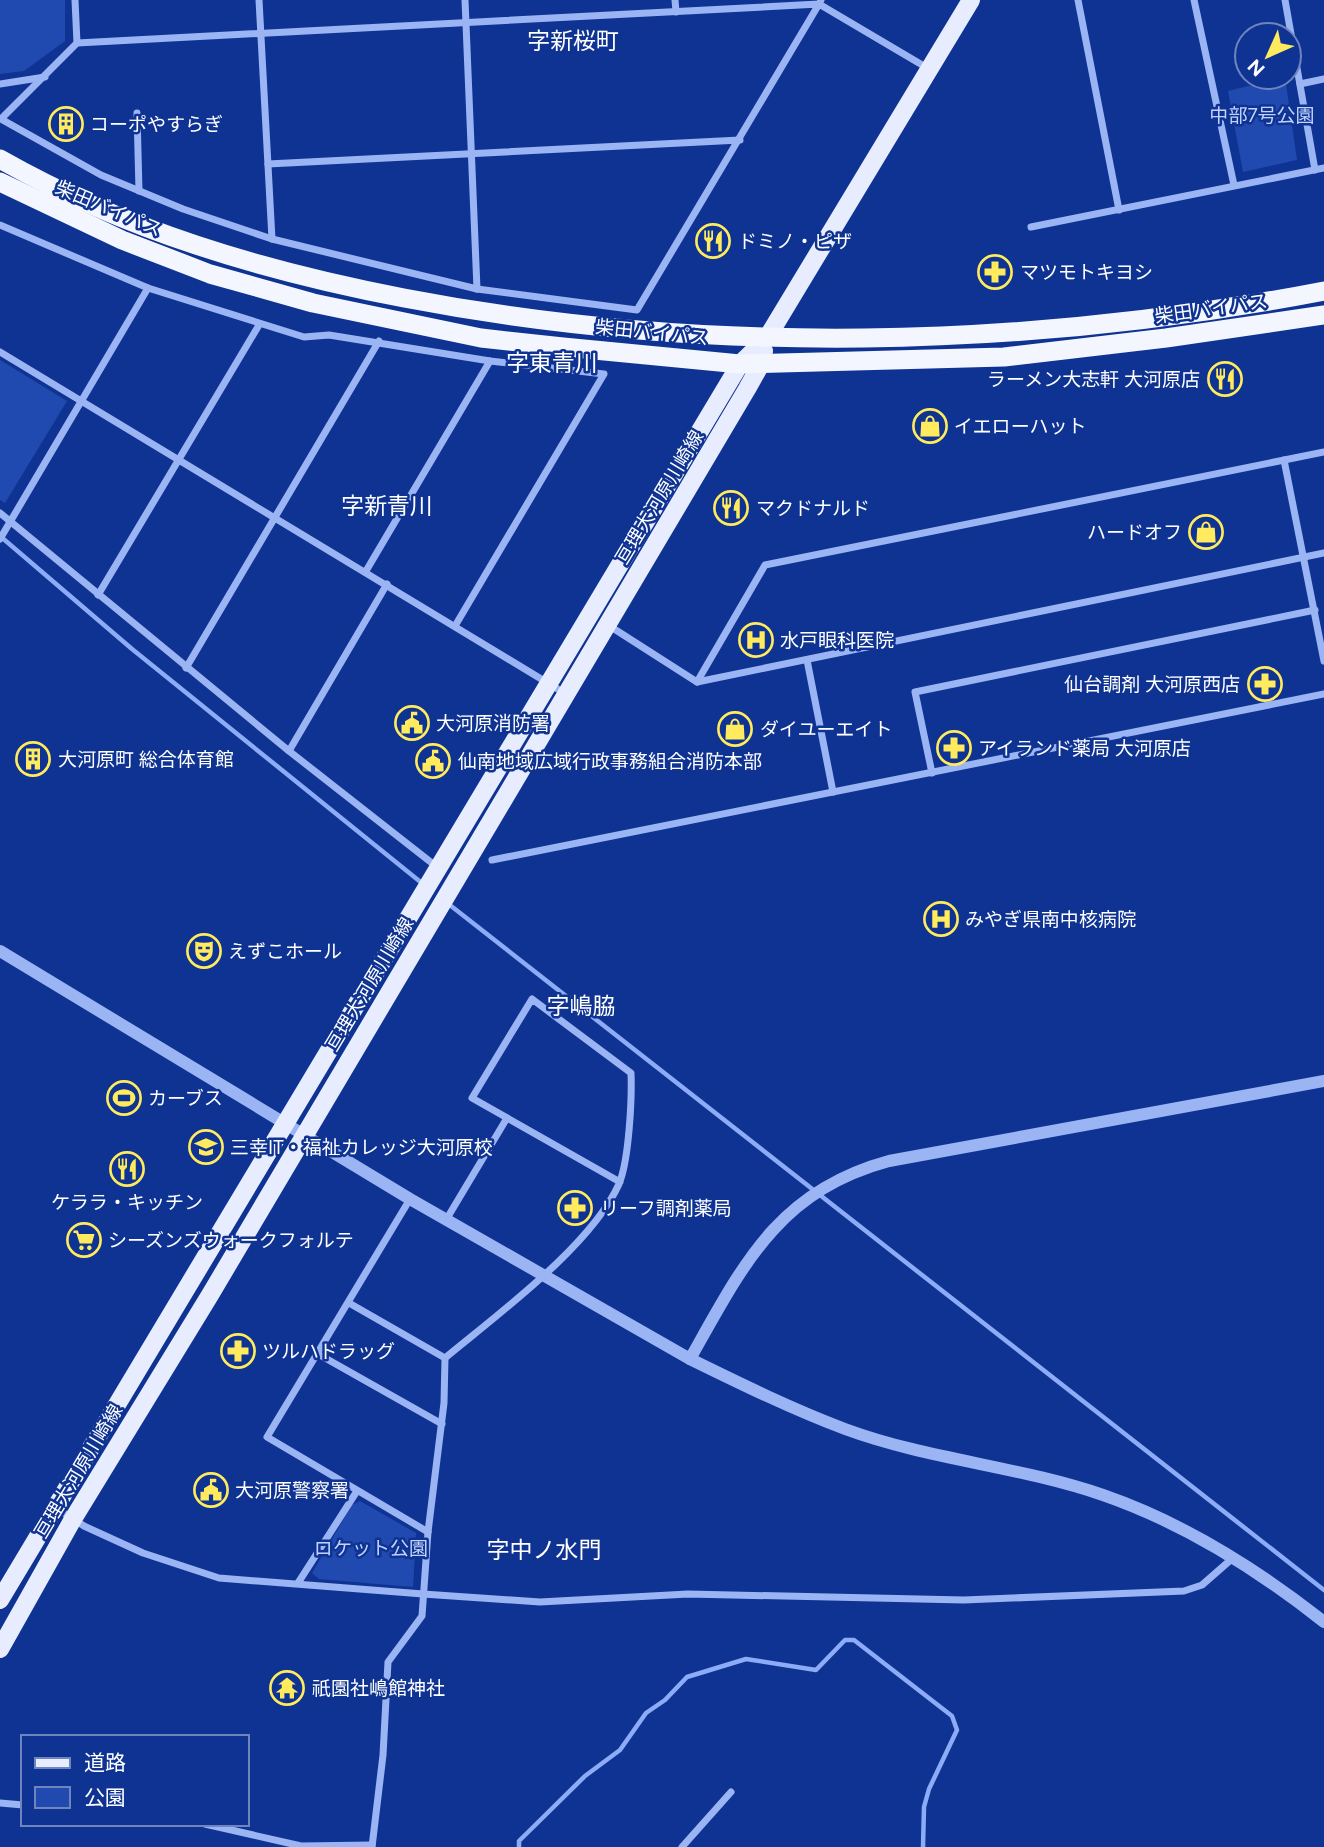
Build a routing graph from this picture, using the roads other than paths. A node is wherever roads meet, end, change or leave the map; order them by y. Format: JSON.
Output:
{"nodes":[{"id":1,"x":75,"y":0,"type":"edge"},
{"id":2,"x":259,"y":0,"type":"edge"},
{"id":3,"x":465,"y":0,"type":"edge"},
{"id":4,"x":675,"y":0,"type":"edge"},
{"id":5,"x":971,"y":0,"type":"edge"},
{"id":6,"x":1078,"y":0,"type":"edge"},
{"id":7,"x":1194,"y":0,"type":"edge"},
{"id":8,"x":1285,"y":0,"type":"edge"},
{"id":9,"x":820,"y":2,"type":"edge"},
{"id":10,"x":676,"y":12,"type":"junction"},
{"id":11,"x":1289,"y":21,"type":"edge"},
{"id":12,"x":466,"y":23,"type":"junction"},
{"id":13,"x":261,"y":33,"type":"junction"},
{"id":14,"x":77,"y":43,"type":"junction"},
{"id":15,"x":930,"y":69,"type":"junction"},
{"id":16,"x":46,"y":77,"type":"junction"},
{"id":17,"x":1324,"y":79,"type":"edge"},
{"id":18,"x":1303,"y":83,"type":"edge"},
{"id":19,"x":0,"y":84,"type":"edge"},
{"id":20,"x":1301,"y":91,"type":"edge"},
{"id":21,"x":137,"y":113,"type":"dead end"},
{"id":22,"x":740,"y":140,"type":"junction"},
{"id":23,"x":471,"y":156,"type":"junction"},
{"id":24,"x":0,"y":159,"type":"edge"},
{"id":25,"x":268,"y":164,"type":"junction"},
{"id":26,"x":1324,"y":168,"type":"edge"},
{"id":27,"x":1315,"y":170,"type":"junction"},
{"id":28,"x":0,"y":182,"type":"edge"},
{"id":29,"x":1234,"y":185,"type":"junction"},
{"id":30,"x":139,"y":191,"type":"junction"},
{"id":31,"x":1119,"y":210,"type":"junction"},
{"id":32,"x":0,"y":225,"type":"edge"},
{"id":33,"x":1031,"y":227,"type":"dead end"},
{"id":34,"x":272,"y":239,"type":"junction"},
{"id":35,"x":148,"y":288,"type":"junction"},
{"id":36,"x":477,"y":289,"type":"junction"},
{"id":37,"x":1324,"y":291,"type":"edge"},
{"id":38,"x":1324,"y":314,"type":"edge"},
{"id":39,"x":259,"y":325,"type":"junction"},
{"id":40,"x":767,"y":338,"type":"junction"},
{"id":41,"x":379,"y":341,"type":"junction"},
{"id":42,"x":0,"y":352,"type":"edge"},
{"id":43,"x":490,"y":361,"type":"junction"},
{"id":44,"x":740,"y":364,"type":"junction"},
{"id":45,"x":761,"y":364,"type":"junction"},
{"id":46,"x":82,"y":401,"type":"junction"},
{"id":47,"x":1324,"y":452,"type":"edge"},
{"id":48,"x":179,"y":460,"type":"junction"},
{"id":49,"x":1284,"y":460,"type":"junction"},
{"id":50,"x":0,"y":513,"type":"edge"},
{"id":51,"x":275,"y":517,"type":"junction"},
{"id":52,"x":10,"y":522,"type":"junction"},
{"id":53,"x":0,"y":539,"type":"edge"},
{"id":54,"x":1324,"y":553,"type":"edge"},
{"id":55,"x":1305,"y":556,"type":"junction"},
{"id":56,"x":366,"y":571,"type":"junction"},
{"id":57,"x":387,"y":584,"type":"junction"},
{"id":58,"x":98,"y":595,"type":"junction"},
{"id":59,"x":1315,"y":610,"type":"junction"},
{"id":60,"x":608,"y":625,"type":"junction"},
{"id":61,"x":455,"y":626,"type":"junction"},
{"id":62,"x":807,"y":660,"type":"junction"},
{"id":63,"x":1324,"y":661,"type":"edge"},
{"id":64,"x":187,"y":667,"type":"junction"},
{"id":65,"x":548,"y":682,"type":"junction"},
{"id":66,"x":697,"y":682,"type":"junction"},
{"id":67,"x":566,"y":694,"type":"junction"},
{"id":68,"x":1324,"y":694,"type":"edge"},
{"id":69,"x":514,"y":739,"type":"junction"},
{"id":70,"x":289,"y":751,"type":"junction"},
{"id":71,"x":533,"y":751,"type":"junction"},
{"id":72,"x":932,"y":773,"type":"junction"},
{"id":73,"x":833,"y":792,"type":"junction"},
{"id":74,"x":492,"y":860,"type":"dead end"},
{"id":75,"x":430,"y":881,"type":"junction"},
{"id":76,"x":0,"y":951,"type":"edge"},
{"id":77,"x":1324,"y":1081,"type":"edge"},
{"id":78,"x":507,"y":1118,"type":"junction"},
{"id":79,"x":285,"y":1123,"type":"junction"},
{"id":80,"x":304,"y":1134,"type":"junction"},
{"id":81,"x":620,"y":1182,"type":"junction"},
{"id":82,"x":410,"y":1199,"type":"junction"},
{"id":83,"x":446,"y":1220,"type":"junction"},
{"id":84,"x":543,"y":1277,"type":"junction"},
{"id":85,"x":349,"y":1303,"type":"junction"},
{"id":86,"x":318,"y":1354,"type":"junction"},
{"id":87,"x":445,"y":1358,"type":"junction"},
{"id":88,"x":690,"y":1359,"type":"junction"},
{"id":89,"x":442,"y":1424,"type":"junction"},
{"id":90,"x":357,"y":1490,"type":"junction"},
{"id":91,"x":54,"y":1507,"type":"junction"},
{"id":92,"x":73,"y":1519,"type":"junction"},
{"id":93,"x":428,"y":1532,"type":"junction"},
{"id":94,"x":1235,"y":1557,"type":"junction"},
{"id":95,"x":298,"y":1583,"type":"junction"},
{"id":96,"x":423,"y":1594,"type":"junction"},
{"id":97,"x":0,"y":1600,"type":"edge"},
{"id":98,"x":1324,"y":1622,"type":"edge"},
{"id":99,"x":0,"y":1649,"type":"edge"},
{"id":100,"x":731,"y":1792,"type":"dead end"},
{"id":101,"x":0,"y":1803,"type":"edge"},
{"id":102,"x":21,"y":1805,"type":"edge"},
{"id":103,"x":214,"y":1826,"type":"edge"},
{"id":104,"x":372,"y":1846,"type":"edge"},
{"id":105,"x":682,"y":1847,"type":"edge"}],
"edges":[{"from":1,"to":14,"type":"street"},
{"from":2,"to":13,"type":"street"},
{"from":3,"to":12,"type":"street"},
{"from":4,"to":10,"type":"street"},
{"from":5,"to":15,"type":"main road","name":"亘理大河原川崎線"},
{"from":6,"to":31,"type":"street"},
{"from":7,"to":29,"type":"street"},
{"from":8,"to":11,"type":"street"},
{"from":9,"to":10,"type":"street"},
{"from":9,"to":15,"type":"street"},
{"from":9,"to":22,"type":"street"},
{"from":10,"to":12,"type":"street"},
{"from":12,"to":13,"type":"street"},
{"from":12,"to":23,"type":"street"},
{"from":13,"to":14,"type":"street"},
{"from":13,"to":25,"type":"street"},
{"from":14,"to":16,"type":"street"},
{"from":15,"to":40,"type":"main road","name":"亘理大河原川崎線"},
{"from":16,"to":19,"type":"street"},
{"from":16,"to":30,"type":"street"},
{"from":17,"to":18,"type":"street"},
{"from":20,"to":27,"type":"street"},
{"from":21,"to":30,"type":"street"},
{"from":22,"to":23,"type":"street"},
{"from":22,"to":36,"type":"street"},
{"from":23,"to":25,"type":"street"},
{"from":23,"to":36,"type":"street"},
{"from":24,"to":40,"type":"highway","name":"柴田バイパス"},
{"from":25,"to":34,"type":"street"},
{"from":26,"to":27,"type":"street"},
{"from":27,"to":29,"type":"street"},
{"from":28,"to":44,"type":"highway","name":"柴田バイパス"},
{"from":29,"to":31,"type":"street"},
{"from":30,"to":34,"type":"street"},
{"from":31,"to":33,"type":"street"},
{"from":32,"to":35,"type":"street"},
{"from":34,"to":36,"type":"street"},
{"from":35,"to":39,"type":"street"},
{"from":35,"to":46,"type":"street"},
{"from":37,"to":40,"type":"highway","name":"柴田バイパス"},
{"from":38,"to":45,"type":"highway","name":"柴田バイパス"},
{"from":39,"to":41,"type":"street"},
{"from":39,"to":48,"type":"street"},
{"from":40,"to":44,"type":"main road","name":"亘理大河原川崎線"},
{"from":40,"to":45,"type":"main road","name":"亘理大河原川崎線"},
{"from":41,"to":43,"type":"street"},
{"from":41,"to":51,"type":"street"},
{"from":42,"to":46,"type":"street"},
{"from":43,"to":56,"type":"street"},
{"from":43,"to":61,"type":"street"},
{"from":44,"to":45,"type":"highway","name":"柴田バイパス"},
{"from":44,"to":65,"type":"main road","name":"亘理大河原川崎線"},
{"from":45,"to":60,"type":"main road","name":"亘理大河原川崎線"},
{"from":46,"to":48,"type":"street"},
{"from":46,"to":52,"type":"street"},
{"from":47,"to":49,"type":"street"},
{"from":48,"to":51,"type":"street"},
{"from":48,"to":58,"type":"street"},
{"from":49,"to":55,"type":"street"},
{"from":49,"to":66,"type":"street"},
{"from":50,"to":52,"type":"street"},
{"from":51,"to":56,"type":"street"},
{"from":51,"to":64,"type":"street"},
{"from":52,"to":53,"type":"street"},
{"from":52,"to":58,"type":"street"},
{"from":54,"to":55,"type":"street"},
{"from":55,"to":59,"type":"street"},
{"from":55,"to":62,"type":"street"},
{"from":56,"to":57,"type":"street"},
{"from":57,"to":61,"type":"street"},
{"from":57,"to":70,"type":"street"},
{"from":58,"to":64,"type":"street"},
{"from":59,"to":63,"type":"street"},
{"from":59,"to":72,"type":"street"},
{"from":60,"to":66,"type":"street"},
{"from":60,"to":67,"type":"main road","name":"亘理大河原川崎線"},
{"from":61,"to":65,"type":"street"},
{"from":62,"to":66,"type":"street"},
{"from":62,"to":73,"type":"street"},
{"from":64,"to":70,"type":"street"},
{"from":65,"to":67,"type":"street"},
{"from":65,"to":69,"type":"main road","name":"亘理大河原川崎線"},
{"from":67,"to":71,"type":"main road","name":"亘理大河原川崎線"},
{"from":68,"to":72,"type":"street"},
{"from":69,"to":71,"type":"street"},
{"from":69,"to":75,"type":"main road","name":"亘理大河原川崎線"},
{"from":70,"to":75,"type":"street"},
{"from":71,"to":80,"type":"main road","name":"亘理大河原川崎線"},
{"from":72,"to":73,"type":"street"},
{"from":73,"to":74,"type":"street"},
{"from":75,"to":79,"type":"main road","name":"亘理大河原川崎線"},
{"from":76,"to":79,"type":"street"},
{"from":77,"to":88,"type":"street"},
{"from":78,"to":81,"type":"street"},
{"from":78,"to":81,"type":"street"},
{"from":78,"to":83,"type":"street"},
{"from":79,"to":80,"type":"street"},
{"from":79,"to":91,"type":"main road","name":"亘理大河原川崎線"},
{"from":80,"to":82,"type":"street"},
{"from":80,"to":92,"type":"main road","name":"亘理大河原川崎線"},
{"from":81,"to":84,"type":"street"},
{"from":82,"to":83,"type":"street"},
{"from":82,"to":85,"type":"street"},
{"from":83,"to":84,"type":"street"},
{"from":84,"to":87,"type":"street"},
{"from":84,"to":88,"type":"street"},
{"from":85,"to":86,"type":"street"},
{"from":85,"to":87,"type":"street"},
{"from":86,"to":89,"type":"street"},
{"from":86,"to":90,"type":"street"},
{"from":87,"to":89,"type":"street"},
{"from":88,"to":94,"type":"street"},
{"from":89,"to":93,"type":"street"},
{"from":90,"to":93,"type":"street"},
{"from":90,"to":95,"type":"street"},
{"from":91,"to":92,"type":"street"},
{"from":91,"to":97,"type":"main road","name":"亘理大河原川崎線"},
{"from":92,"to":95,"type":"street"},
{"from":92,"to":99,"type":"main road","name":"亘理大河原川崎線"},
{"from":93,"to":96,"type":"street"},
{"from":94,"to":96,"type":"street"},
{"from":94,"to":98,"type":"street"},
{"from":95,"to":96,"type":"street"},
{"from":96,"to":104,"type":"street"},
{"from":100,"to":105,"type":"street"},
{"from":101,"to":102,"type":"street"},
{"from":103,"to":104,"type":"street"}]}
